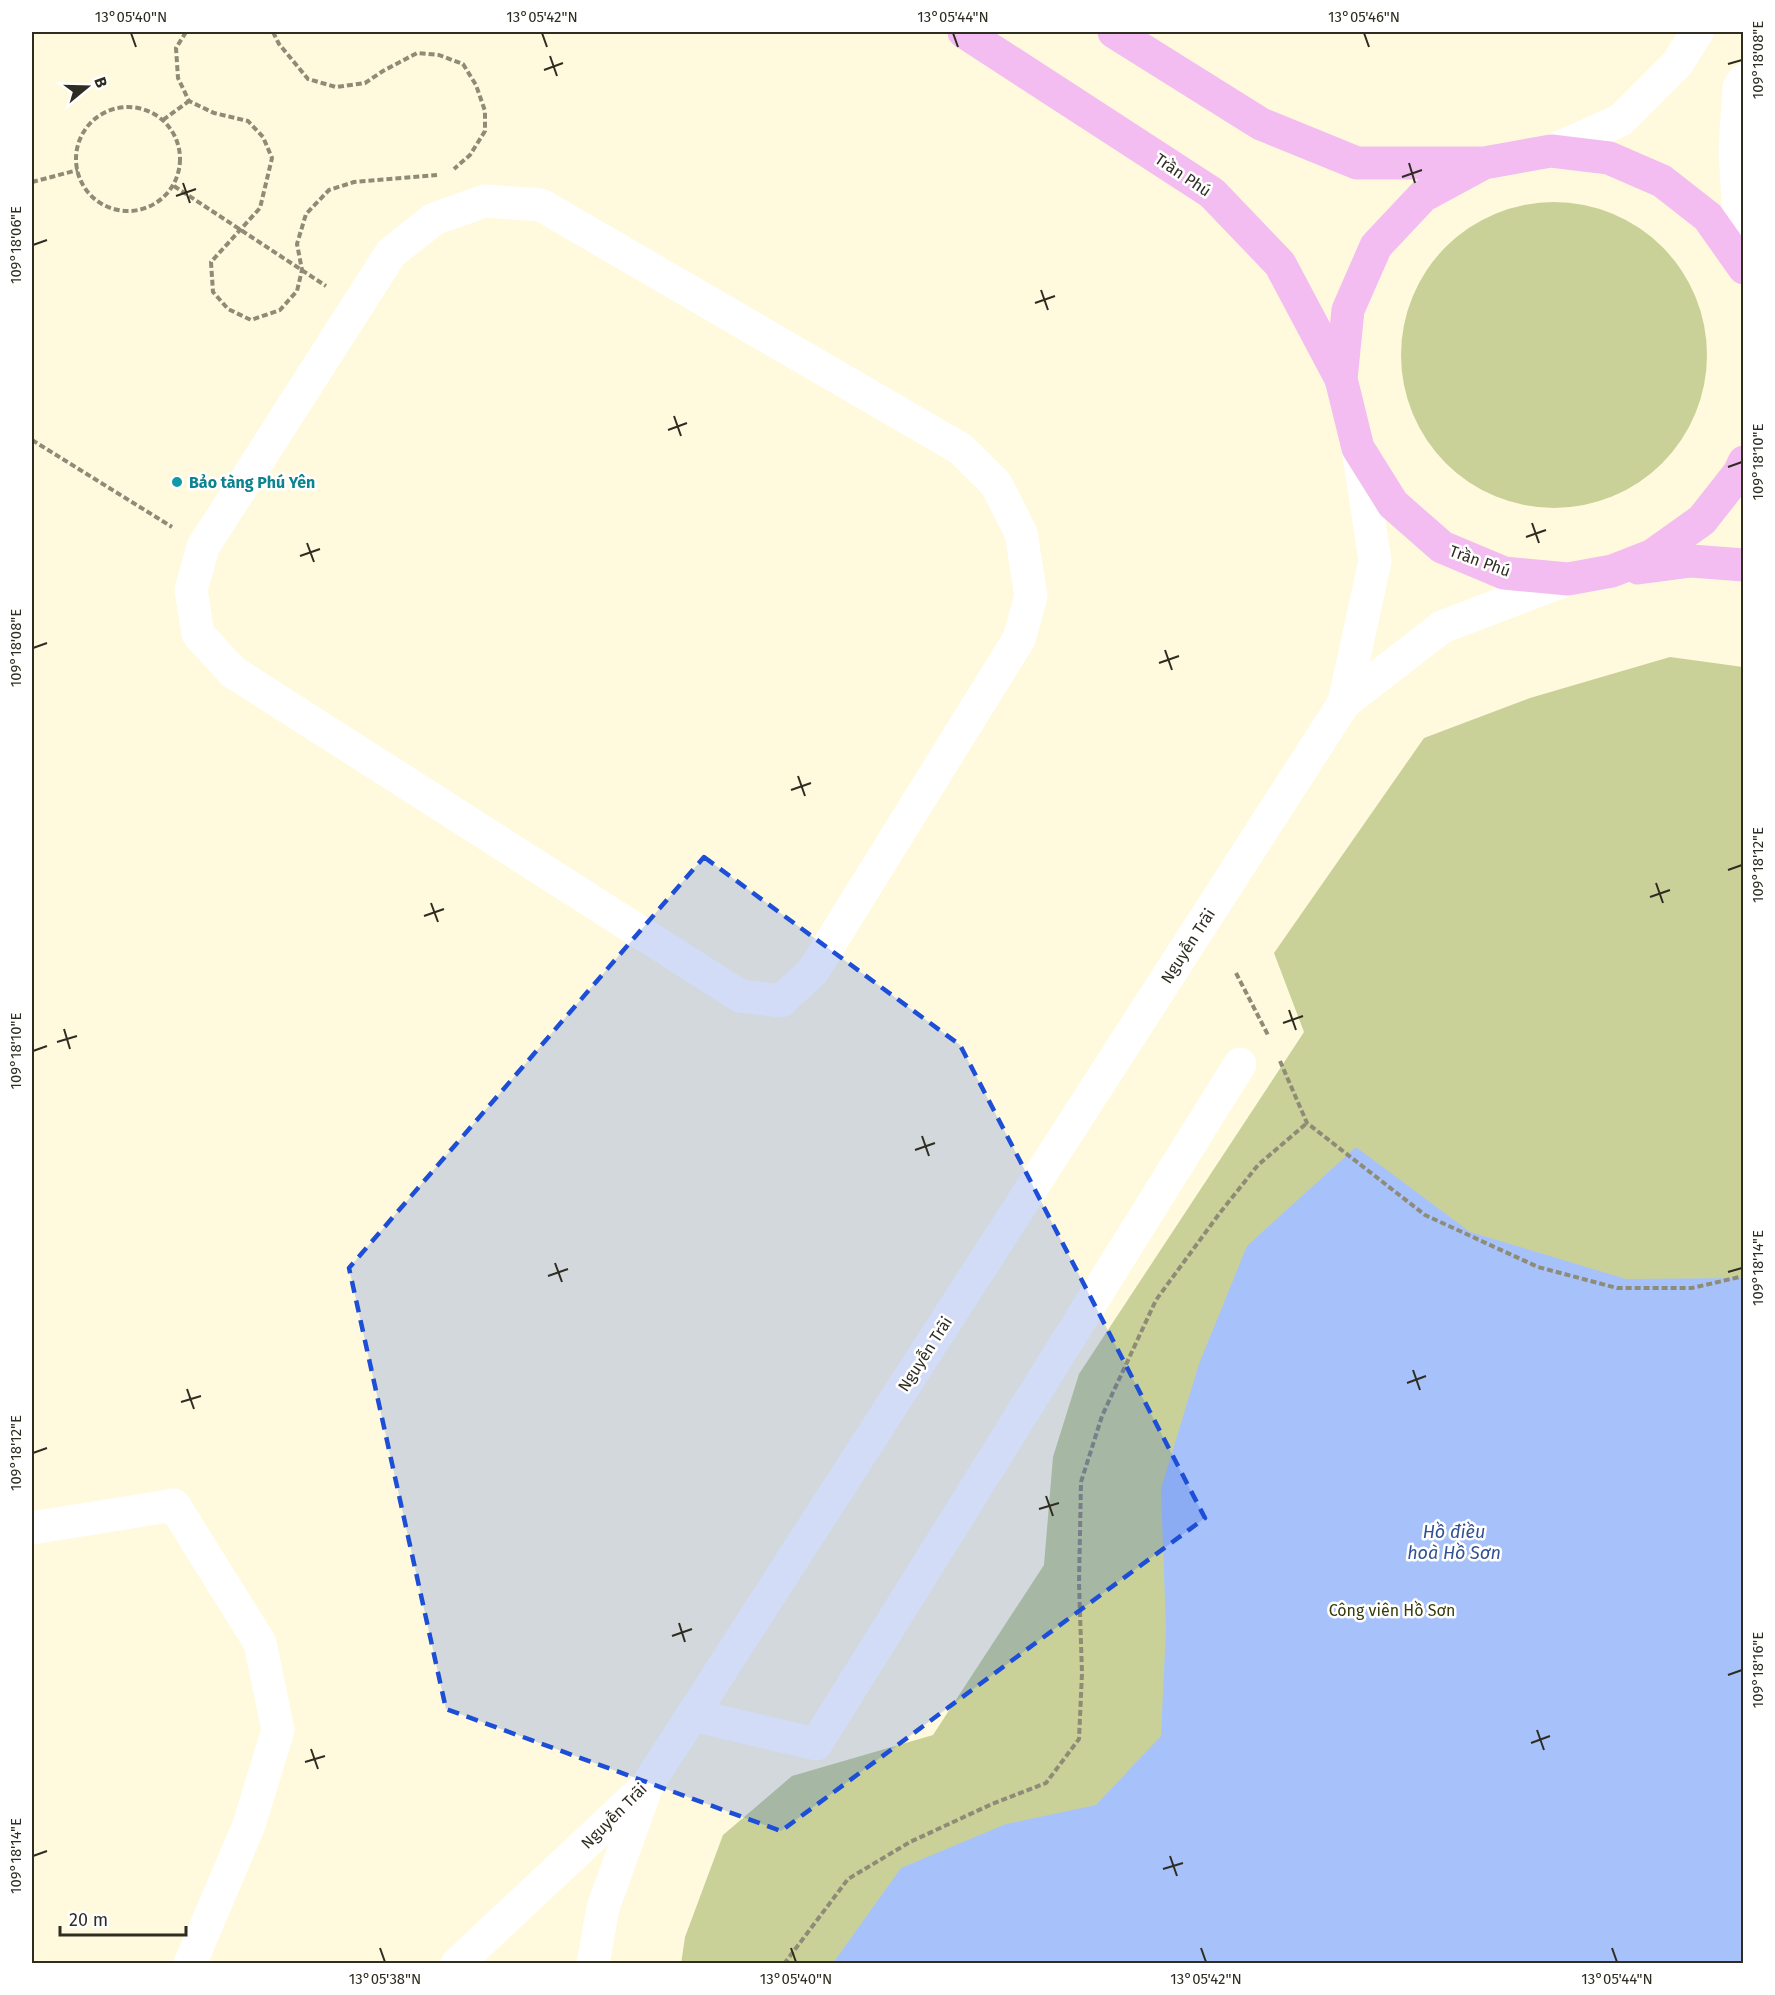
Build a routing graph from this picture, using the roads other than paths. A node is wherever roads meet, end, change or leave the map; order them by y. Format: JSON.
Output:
{"nodes":[{"id":1,"x":964,"y":32,"type":"edge"},
{"id":2,"x":1114,"y":32,"type":"edge"},
{"id":3,"x":1698,"y":32,"type":"edge"},
{"id":4,"x":1743,"y":80,"type":"edge"},
{"id":5,"x":1551,"y":151,"type":"junction"},
{"id":6,"x":1484,"y":163,"type":"junction"},
{"id":7,"x":1743,"y":267,"type":"edge"},
{"id":8,"x":357,"y":307,"type":"joint"},
{"id":9,"x":1341,"y":379,"type":"junction"},
{"id":10,"x":1358,"y":448,"type":"junction"},
{"id":11,"x":1743,"y":462,"type":"edge"},
{"id":12,"x":1743,"y":565,"type":"edge"},
{"id":13,"x":1612,"y":571,"type":"junction"},
{"id":14,"x":1569,"y":579,"type":"junction"},
{"id":15,"x":1344,"y":703,"type":"junction"},
{"id":16,"x":1240,"y":1064,"type":"dead end"},
{"id":17,"x":32,"y":1528,"type":"edge"},
{"id":18,"x":693,"y":1715,"type":"junction"},
{"id":19,"x":646,"y":1787,"type":"junction"},
{"id":20,"x":190,"y":1964,"type":"edge"},
{"id":21,"x":457,"y":1964,"type":"edge"},
{"id":22,"x":593,"y":1964,"type":"edge"}],
"edges":[{"from":1,"to":9,"type":"main road","name":"Trần Phú"},
{"from":2,"to":6,"type":"main road","name":"Trần Phú"},
{"from":3,"to":5,"type":"street"},
{"from":4,"to":7,"type":"street"},
{"from":5,"to":6,"type":"main road","name":"Trần Phú"},
{"from":5,"to":7,"type":"main road","name":"Trần Phú"},
{"from":6,"to":9,"type":"main road","name":"Trần Phú"},
{"from":8,"to":8,"type":"street"},
{"from":9,"to":10,"type":"main road","name":"Trần Phú"},
{"from":10,"to":14,"type":"main road","name":"Trần Phú"},
{"from":10,"to":15,"type":"street"},
{"from":11,"to":13,"type":"main road","name":"Trần Phú"},
{"from":12,"to":13,"type":"main road","name":"Trần Phú"},
{"from":13,"to":14,"type":"main road","name":"Trần Phú"},
{"from":14,"to":15,"type":"street"},
{"from":15,"to":18,"type":"street","name":"Nguyễn Trãi"},
{"from":16,"to":18,"type":"street"},
{"from":17,"to":20,"type":"street"},
{"from":18,"to":19,"type":"street","name":"Nguyễn Trãi"},
{"from":19,"to":21,"type":"street","name":"Nguyễn Trãi"},
{"from":19,"to":22,"type":"street"}]}
